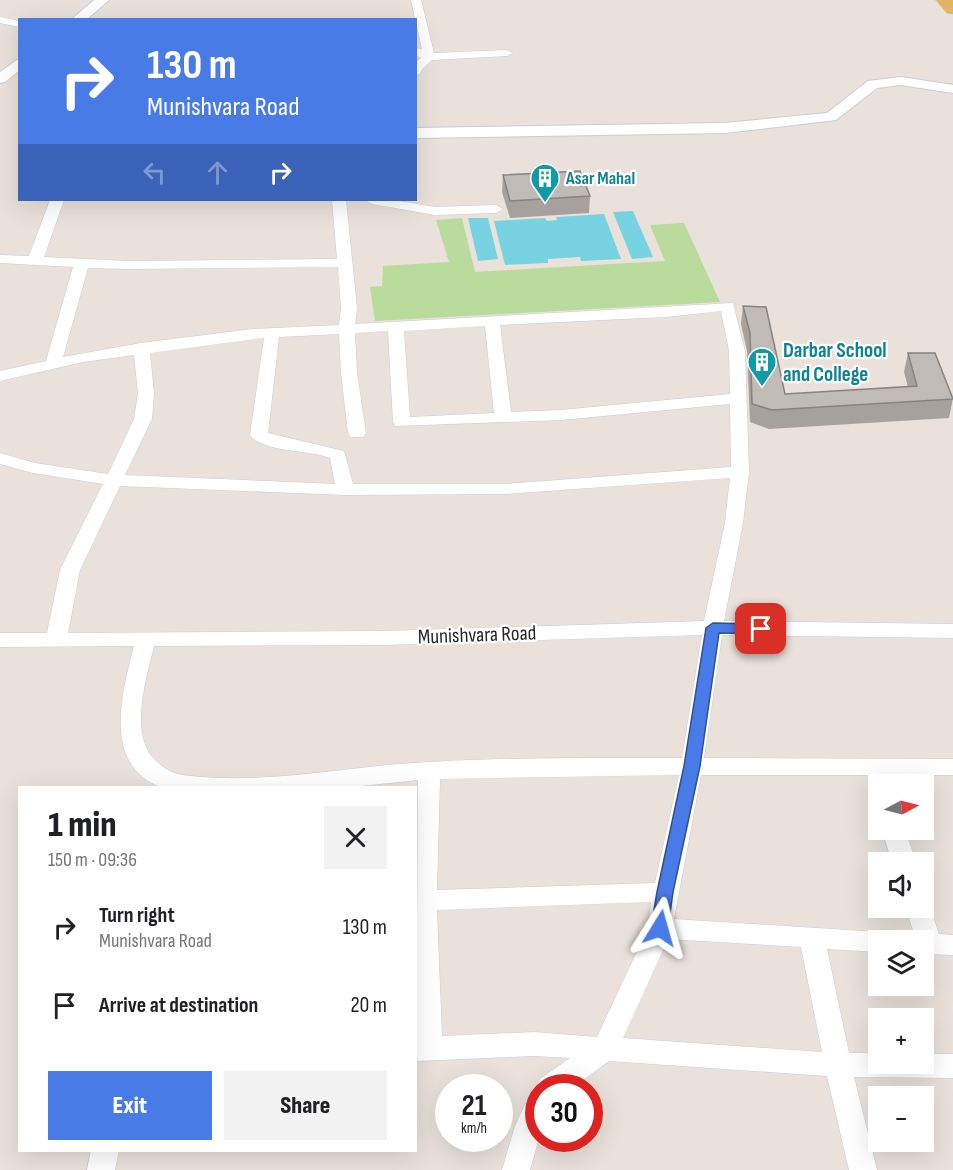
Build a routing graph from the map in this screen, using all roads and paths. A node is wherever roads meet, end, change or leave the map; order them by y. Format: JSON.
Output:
{"nodes":[{"id":1,"x":102,"y":0,"type":"edge"},
{"id":2,"x":416,"y":0,"type":"edge"},
{"id":3,"x":945,"y":0,"type":"edge"},
{"id":4,"x":953,"y":9,"type":"edge"},
{"id":5,"x":80,"y":18,"type":"edge"},
{"id":6,"x":0,"y":20,"type":"edge"},
{"id":7,"x":18,"y":24,"type":"edge"},
{"id":8,"x":0,"y":30,"type":"edge"},
{"id":9,"x":18,"y":32,"type":"edge"},
{"id":10,"x":417,"y":51,"type":"edge"},
{"id":11,"x":507,"y":52,"type":"dead end"},
{"id":12,"x":0,"y":55,"type":"edge"},
{"id":13,"x":429,"y":57,"type":"junction"},
{"id":14,"x":18,"y":60,"type":"edge"},
{"id":15,"x":18,"y":63,"type":"edge"},
{"id":16,"x":417,"y":67,"type":"edge"},
{"id":17,"x":0,"y":78,"type":"edge"},
{"id":18,"x":953,"y":89,"type":"edge"},
{"id":19,"x":417,"y":132,"type":"edge"},
{"id":20,"x":57,"y":201,"type":"edge"},
{"id":21,"x":339,"y":201,"type":"edge"},
{"id":22,"x":378,"y":201,"type":"edge"},
{"id":23,"x":496,"y":209,"type":"dead end"},
{"id":24,"x":0,"y":259,"type":"edge"},
{"id":25,"x":35,"y":260,"type":"junction"},
{"id":26,"x":82,"y":262,"type":"junction"},
{"id":27,"x":345,"y":263,"type":"junction"},
{"id":28,"x":492,"y":321,"type":"junction"},
{"id":29,"x":347,"y":327,"type":"junction"},
{"id":30,"x":396,"y":327,"type":"junction"},
{"id":31,"x":272,"y":334,"type":"junction"},
{"id":32,"x":141,"y":348,"type":"junction"},
{"id":33,"x":53,"y":364,"type":"junction"},
{"id":34,"x":0,"y":376,"type":"edge"},
{"id":35,"x":739,"y":398,"type":"junction"},
{"id":36,"x":503,"y":417,"type":"junction"},
{"id":37,"x":357,"y":433,"type":"dead end"},
{"id":38,"x":0,"y":458,"type":"edge"},
{"id":39,"x":740,"y":472,"type":"junction"},
{"id":40,"x":112,"y":480,"type":"junction"},
{"id":41,"x":345,"y":490,"type":"junction"},
{"id":42,"x":713,"y":628,"type":"junction"},
{"id":43,"x":953,"y":632,"type":"edge"},
{"id":44,"x":146,"y":639,"type":"junction"},
{"id":45,"x":0,"y":640,"type":"edge"},
{"id":46,"x":56,"y":640,"type":"junction"},
{"id":47,"x":692,"y":766,"type":"junction"},
{"id":48,"x":953,"y":767,"type":"edge"},
{"id":49,"x":429,"y":771,"type":"junction"},
{"id":50,"x":895,"y":774,"type":"edge"},
{"id":51,"x":868,"y":775,"type":"edge"},
{"id":52,"x":665,"y":892,"type":"junction"},
{"id":53,"x":420,"y":901,"type":"edge"},
{"id":54,"x":923,"y":918,"type":"edge"},
{"id":55,"x":660,"y":928,"type":"junction"},
{"id":56,"x":812,"y":938,"type":"junction"},
{"id":57,"x":868,"y":941,"type":"edge"},
{"id":58,"x":936,"y":944,"type":"edge"},
{"id":59,"x":422,"y":1049,"type":"edge"},
{"id":60,"x":605,"y":1049,"type":"junction"},
{"id":61,"x":838,"y":1065,"type":"junction"},
{"id":62,"x":953,"y":1066,"type":"edge"},
{"id":63,"x":570,"y":1074,"type":"edge"},
{"id":64,"x":525,"y":1140,"type":"edge"},
{"id":65,"x":105,"y":1152,"type":"edge"},
{"id":66,"x":101,"y":1170,"type":"edge"},
{"id":67,"x":516,"y":1170,"type":"edge"},
{"id":68,"x":862,"y":1170,"type":"edge"}],
"edges":[{"from":1,"to":5,"type":"street"},
{"from":2,"to":13,"type":"street"},
{"from":3,"to":4,"type":"main road"},
{"from":6,"to":7,"type":"street"},
{"from":8,"to":9,"type":"street"},
{"from":10,"to":13,"type":"street"},
{"from":11,"to":13,"type":"street"},
{"from":12,"to":14,"type":"street"},
{"from":13,"to":16,"type":"street"},
{"from":15,"to":17,"type":"street"},
{"from":18,"to":19,"type":"street"},
{"from":20,"to":25,"type":"street"},
{"from":21,"to":27,"type":"street"},
{"from":22,"to":23,"type":"street"},
{"from":24,"to":25,"type":"street"},
{"from":25,"to":26,"type":"street"},
{"from":26,"to":27,"type":"street"},
{"from":26,"to":33,"type":"street"},
{"from":27,"to":29,"type":"street"},
{"from":28,"to":30,"type":"street"},
{"from":28,"to":35,"type":"street"},
{"from":28,"to":36,"type":"street"},
{"from":29,"to":30,"type":"street"},
{"from":29,"to":31,"type":"street"},
{"from":29,"to":37,"type":"street"},
{"from":30,"to":36,"type":"street"},
{"from":31,"to":32,"type":"street"},
{"from":31,"to":41,"type":"street"},
{"from":32,"to":33,"type":"street"},
{"from":32,"to":40,"type":"street"},
{"from":33,"to":34,"type":"street"},
{"from":35,"to":36,"type":"street"},
{"from":35,"to":39,"type":"street"},
{"from":38,"to":40,"type":"street"},
{"from":39,"to":41,"type":"street"},
{"from":39,"to":42,"type":"street"},
{"from":40,"to":41,"type":"street"},
{"from":40,"to":46,"type":"street"},
{"from":42,"to":43,"type":"street","name":"Munishvara Road"},
{"from":42,"to":44,"type":"street","name":"Munishvara Road"},
{"from":42,"to":47,"type":"street"},
{"from":44,"to":46,"type":"street","name":"Munishvara Road"},
{"from":44,"to":49,"type":"street"},
{"from":45,"to":46,"type":"street","name":"Munishvara Road"},
{"from":47,"to":49,"type":"street"},
{"from":47,"to":51,"type":"street"},
{"from":47,"to":52,"type":"street"},
{"from":48,"to":50,"type":"street"},
{"from":49,"to":53,"type":"street"},
{"from":52,"to":53,"type":"street"},
{"from":52,"to":55,"type":"street"},
{"from":53,"to":59,"type":"street"},
{"from":54,"to":58,"type":"street"},
{"from":55,"to":56,"type":"street"},
{"from":55,"to":60,"type":"street"},
{"from":56,"to":57,"type":"street"},
{"from":56,"to":61,"type":"street"},
{"from":59,"to":60,"type":"street"},
{"from":60,"to":61,"type":"street"},
{"from":60,"to":63,"type":"street"},
{"from":61,"to":62,"type":"street"},
{"from":61,"to":68,"type":"street"},
{"from":64,"to":67,"type":"street"},
{"from":65,"to":66,"type":"street"}]}
